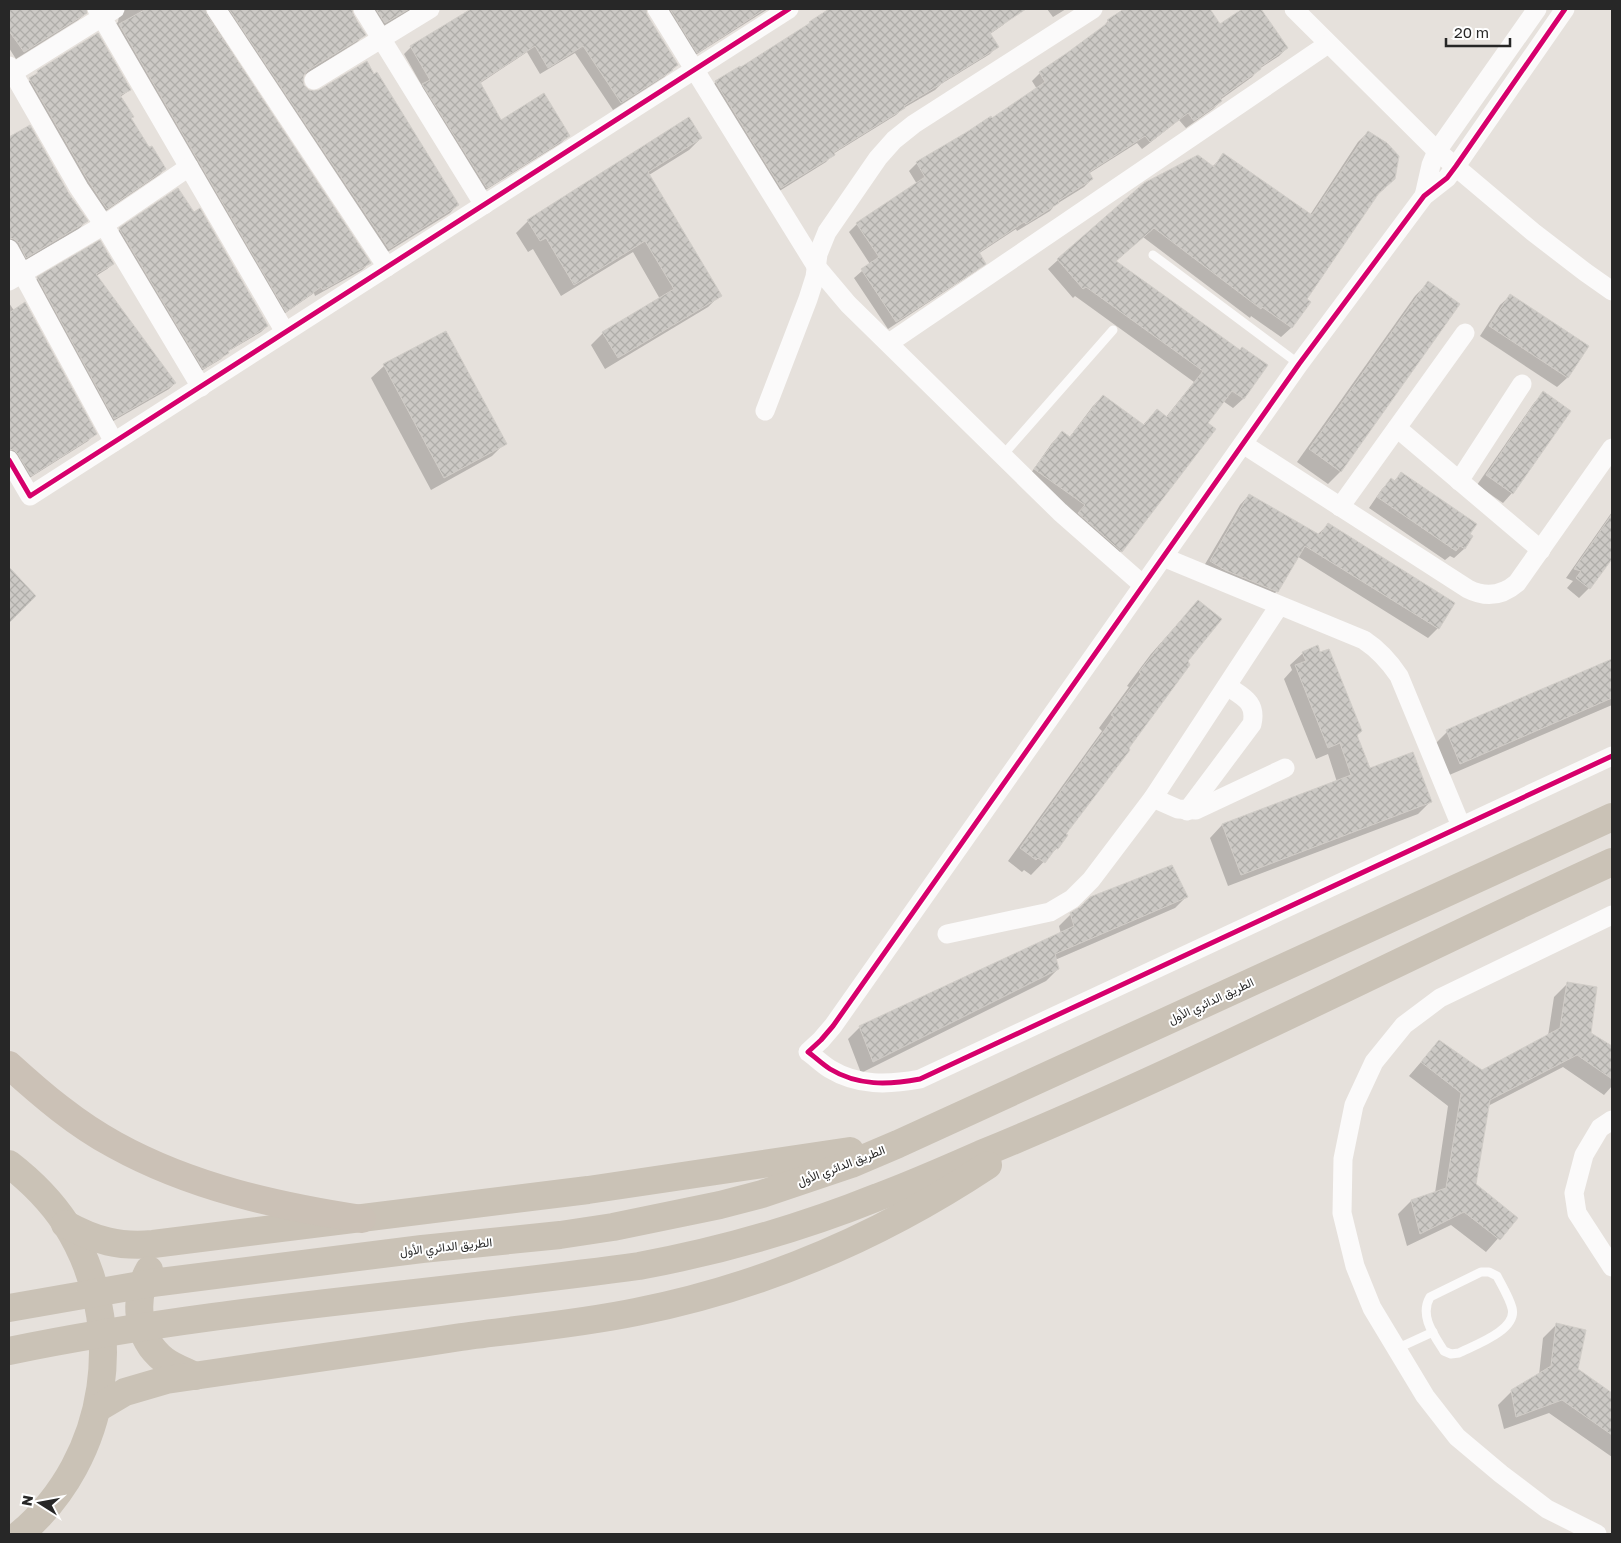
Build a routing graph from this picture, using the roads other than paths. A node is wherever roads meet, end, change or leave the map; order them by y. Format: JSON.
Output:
{"nodes":[{"id":1,"x":216,"y":9,"type":"edge"},
{"id":2,"x":363,"y":9,"type":"edge"},
{"id":3,"x":430,"y":9,"type":"edge"},
{"id":4,"x":657,"y":9,"type":"edge"},
{"id":5,"x":790,"y":9,"type":"edge"},
{"id":6,"x":1093,"y":9,"type":"edge"},
{"id":7,"x":1294,"y":9,"type":"edge"},
{"id":8,"x":1537,"y":9,"type":"edge"},
{"id":9,"x":1566,"y":9,"type":"edge"},
{"id":10,"x":105,"y":12,"type":"edge"},
{"id":11,"x":380,"y":39,"type":"junction"},
{"id":12,"x":1328,"y":44,"type":"junction"},
{"id":13,"x":695,"y":70,"type":"junction"},
{"id":14,"x":10,"y":71,"type":"edge"},
{"id":15,"x":314,"y":80,"type":"dead end"},
{"id":16,"x":1437,"y":151,"type":"junction"},
{"id":17,"x":1456,"y":166,"type":"junction"},
{"id":18,"x":189,"y":167,"type":"junction"},
{"id":19,"x":1424,"y":196,"type":"junction"},
{"id":20,"x":484,"y":205,"type":"junction"},
{"id":21,"x":104,"y":225,"type":"junction"},
{"id":22,"x":9,"y":249,"type":"edge"},
{"id":23,"x":1153,"y":254,"type":"dead end"},
{"id":24,"x":816,"y":266,"type":"junction"},
{"id":25,"x":387,"y":267,"type":"junction"},
{"id":26,"x":16,"y":277,"type":"edge"},
{"id":27,"x":1612,"y":291,"type":"edge"},
{"id":28,"x":1114,"y":330,"type":"dead end"},
{"id":29,"x":285,"y":332,"type":"junction"},
{"id":30,"x":1465,"y":333,"type":"dead end"},
{"id":31,"x":889,"y":343,"type":"junction"},
{"id":32,"x":1299,"y":364,"type":"junction"},
{"id":33,"x":1522,"y":384,"type":"dead end"},
{"id":34,"x":201,"y":387,"type":"junction"},
{"id":35,"x":765,"y":411,"type":"dead end"},
{"id":36,"x":1397,"y":428,"type":"junction"},
{"id":37,"x":114,"y":442,"type":"junction"},
{"id":38,"x":1243,"y":444,"type":"junction"},
{"id":39,"x":1612,"y":448,"type":"edge"},
{"id":40,"x":1003,"y":455,"type":"junction"},
{"id":41,"x":9,"y":460,"type":"edge"},
{"id":42,"x":1459,"y":481,"type":"junction"},
{"id":43,"x":1340,"y":506,"type":"junction"},
{"id":44,"x":1541,"y":550,"type":"junction"},
{"id":45,"x":1163,"y":557,"type":"junction"},
{"id":46,"x":1143,"y":585,"type":"junction"},
{"id":47,"x":1279,"y":606,"type":"junction"},
{"id":48,"x":1227,"y":686,"type":"junction"},
{"id":49,"x":1612,"y":756,"type":"edge"},
{"id":50,"x":1285,"y":768,"type":"dead end"},
{"id":51,"x":1153,"y":798,"type":"junction"},
{"id":52,"x":1187,"y":811,"type":"junction"},
{"id":53,"x":1612,"y":817,"type":"edge"},
{"id":54,"x":1461,"y":826,"type":"junction"},
{"id":55,"x":1612,"y":862,"type":"edge"},
{"id":56,"x":1612,"y":915,"type":"edge"},
{"id":57,"x":947,"y":934,"type":"dead end"},
{"id":58,"x":9,"y":1065,"type":"edge"},
{"id":59,"x":1612,"y":1120,"type":"edge"},
{"id":60,"x":1031,"y":1134,"type":"junction"},
{"id":61,"x":898,"y":1144,"type":"junction"},
{"id":62,"x":9,"y":1164,"type":"edge"},
{"id":63,"x":362,"y":1219,"type":"junction"},
{"id":64,"x":65,"y":1224,"type":"junction"},
{"id":65,"x":175,"y":1242,"type":"junction"},
{"id":66,"x":1612,"y":1267,"type":"edge"},
{"id":67,"x":9,"y":1308,"type":"edge"},
{"id":68,"x":1433,"y":1332,"type":"junction"},
{"id":69,"x":1396,"y":1349,"type":"junction"},
{"id":70,"x":9,"y":1351,"type":"edge"},
{"id":71,"x":196,"y":1376,"type":"junction"},
{"id":72,"x":98,"y":1408,"type":"junction"},
{"id":73,"x":20,"y":1534,"type":"edge"},
{"id":74,"x":1597,"y":1534,"type":"edge"}],
"edges":[{"from":1,"to":25,"type":"street"},
{"from":2,"to":11,"type":"street"},
{"from":3,"to":11,"type":"street"},
{"from":4,"to":13,"type":"street"},
{"from":5,"to":13,"type":"street"},
{"from":6,"to":24,"type":"street"},
{"from":7,"to":12,"type":"street"},
{"from":8,"to":16,"type":"street"},
{"from":9,"to":17,"type":"street"},
{"from":10,"to":14,"type":"street"},
{"from":10,"to":18,"type":"street"},
{"from":11,"to":15,"type":"street"},
{"from":11,"to":20,"type":"street"},
{"from":12,"to":16,"type":"street"},
{"from":12,"to":31,"type":"street"},
{"from":13,"to":20,"type":"street"},
{"from":13,"to":24,"type":"street"},
{"from":14,"to":21,"type":"street"},
{"from":16,"to":17,"type":"street"},
{"from":16,"to":19,"type":"street"},
{"from":17,"to":19,"type":"street"},
{"from":17,"to":27,"type":"street"},
{"from":18,"to":21,"type":"street"},
{"from":18,"to":29,"type":"street"},
{"from":19,"to":32,"type":"street"},
{"from":20,"to":25,"type":"street"},
{"from":21,"to":26,"type":"street"},
{"from":21,"to":34,"type":"street"},
{"from":22,"to":26,"type":"street"},
{"from":23,"to":32,"type":"lane"},
{"from":24,"to":31,"type":"street"},
{"from":24,"to":35,"type":"street"},
{"from":25,"to":29,"type":"street"},
{"from":26,"to":37,"type":"street"},
{"from":28,"to":40,"type":"lane"},
{"from":29,"to":34,"type":"street"},
{"from":30,"to":36,"type":"street"},
{"from":31,"to":40,"type":"street"},
{"from":32,"to":38,"type":"street"},
{"from":33,"to":42,"type":"street"},
{"from":34,"to":37,"type":"street"},
{"from":36,"to":42,"type":"street"},
{"from":36,"to":43,"type":"street"},
{"from":37,"to":41,"type":"street"},
{"from":38,"to":43,"type":"street"},
{"from":38,"to":45,"type":"street"},
{"from":39,"to":44,"type":"street"},
{"from":40,"to":46,"type":"street"},
{"from":42,"to":44,"type":"street"},
{"from":43,"to":44,"type":"street"},
{"from":45,"to":46,"type":"street"},
{"from":45,"to":47,"type":"street"},
{"from":46,"to":54,"type":"street"},
{"from":47,"to":48,"type":"street"},
{"from":47,"to":54,"type":"street"},
{"from":48,"to":51,"type":"street"},
{"from":48,"to":52,"type":"street"},
{"from":49,"to":54,"type":"street"},
{"from":50,"to":52,"type":"street"},
{"from":51,"to":52,"type":"street"},
{"from":51,"to":57,"type":"street"},
{"from":53,"to":61,"type":"main road","name":"الطريق الدائري الأول"},
{"from":55,"to":60,"type":"main road"},
{"from":56,"to":69,"type":"street"},
{"from":58,"to":63,"type":"highway"},
{"from":59,"to":66,"type":"street"},
{"from":60,"to":70,"type":"main road"},
{"from":60,"to":71,"type":"main road"},
{"from":61,"to":63,"type":"main road"},
{"from":61,"to":67,"type":"main road","name":"الطريق الدائري الأول"},
{"from":62,"to":64,"type":"main road"},
{"from":63,"to":65,"type":"main road"},
{"from":64,"to":65,"type":"main road"},
{"from":64,"to":72,"type":"main road"},
{"from":65,"to":71,"type":"main road"},
{"from":68,"to":68,"type":"lane"},
{"from":68,"to":69,"type":"lane"},
{"from":69,"to":74,"type":"street"},
{"from":71,"to":72,"type":"main road"},
{"from":72,"to":73,"type":"main road"}]}
